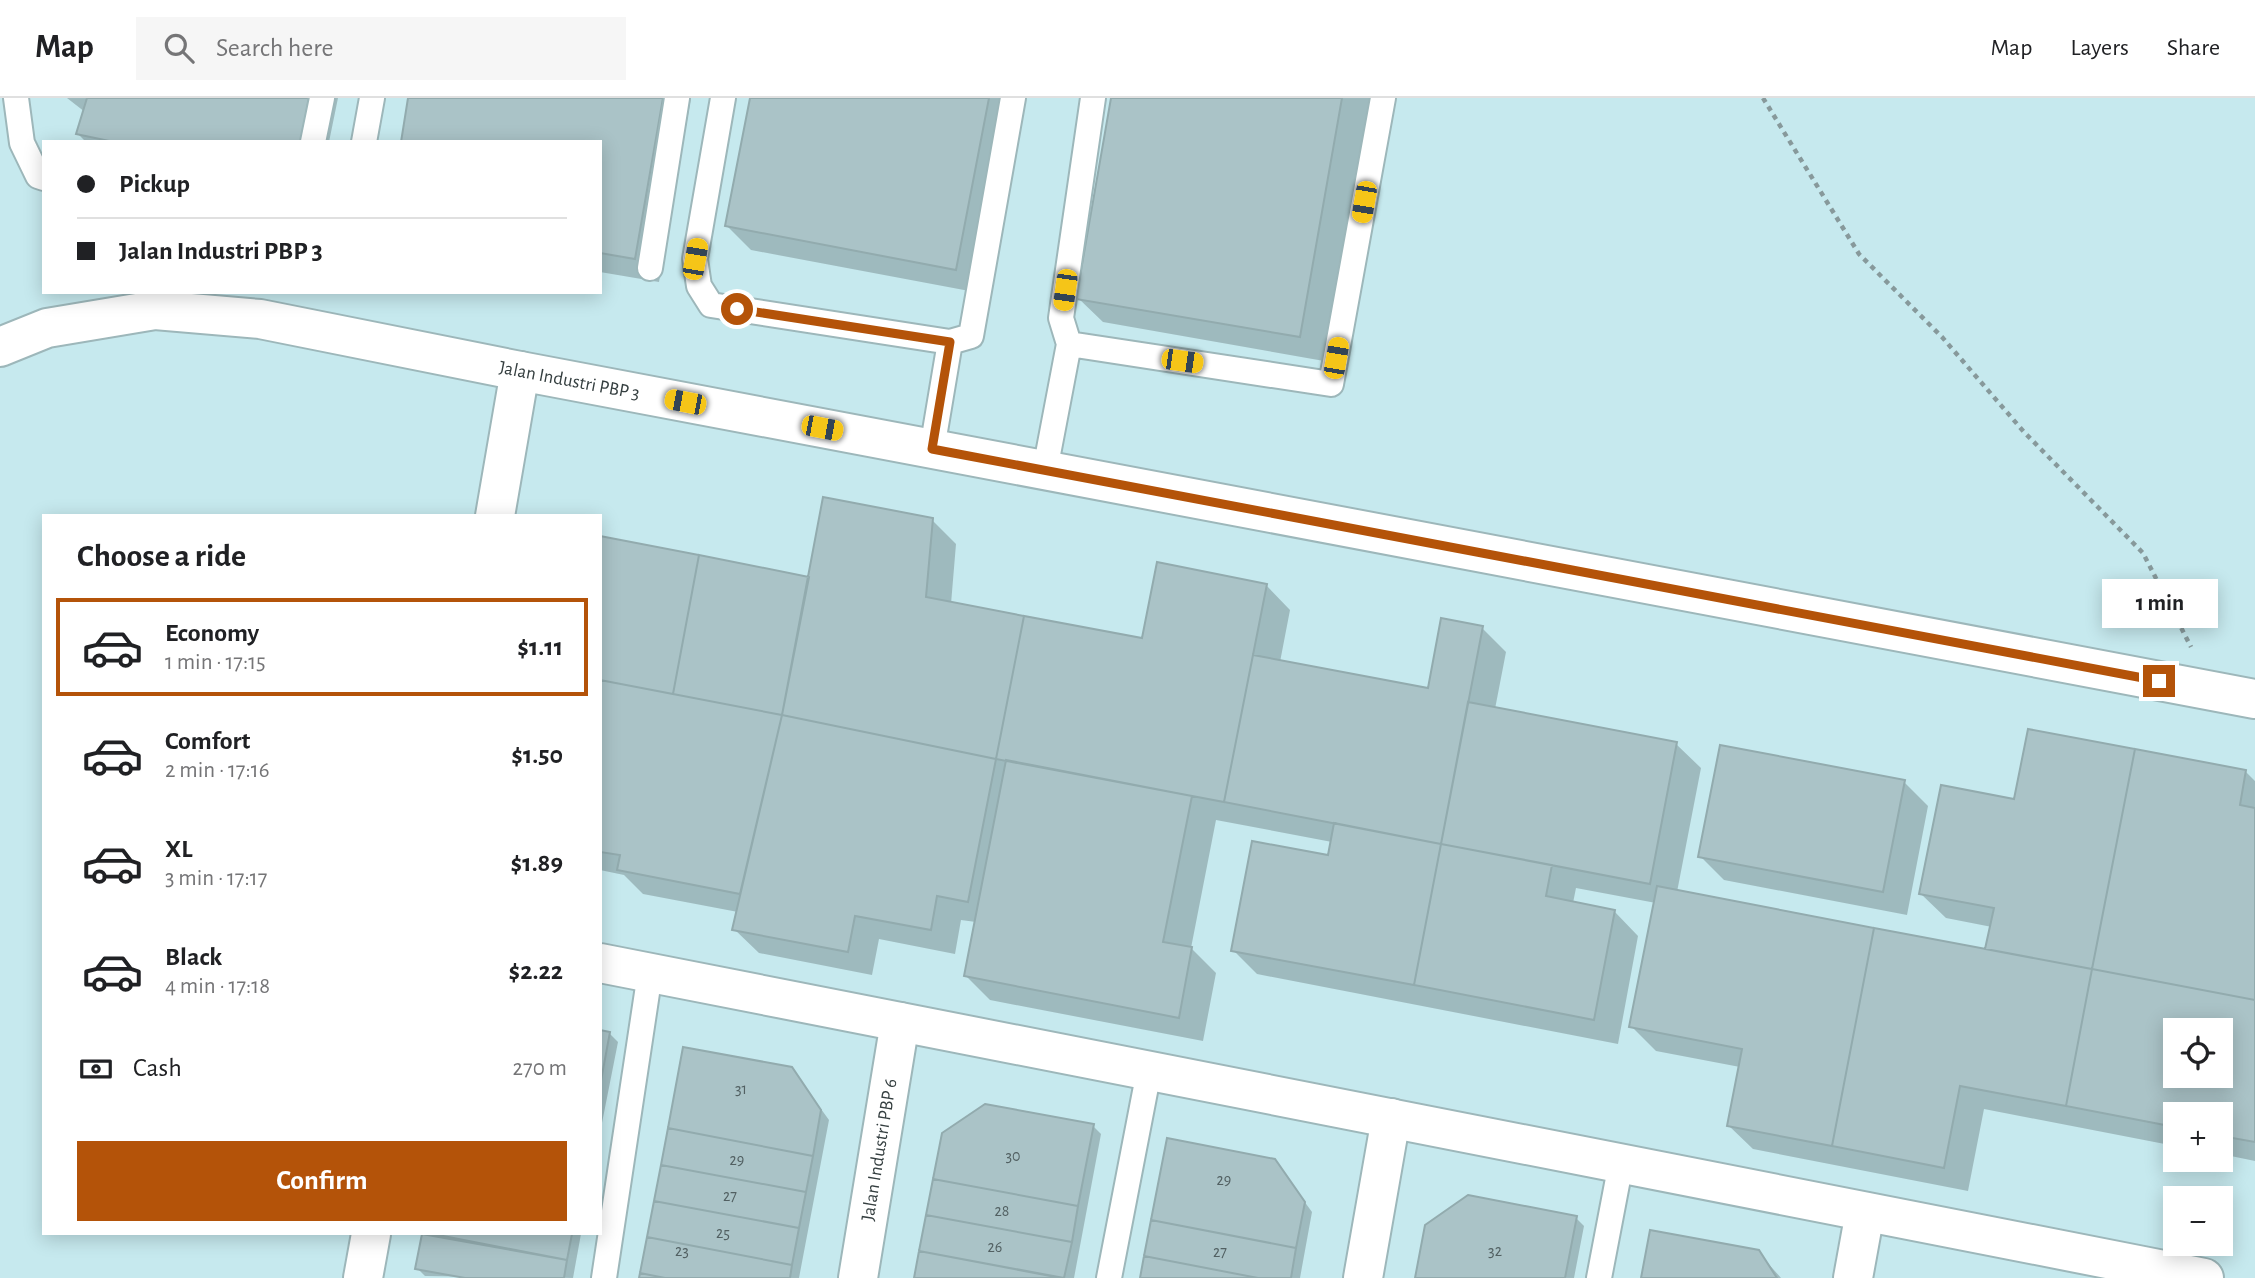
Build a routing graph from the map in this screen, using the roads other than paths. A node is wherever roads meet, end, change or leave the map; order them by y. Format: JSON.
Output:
{"nodes":[{"id":1,"x":16,"y":98,"type":"edge"},
{"id":2,"x":322,"y":98,"type":"edge"},
{"id":3,"x":372,"y":98,"type":"edge"},
{"id":4,"x":677,"y":98,"type":"edge"},
{"id":5,"x":723,"y":98,"type":"edge"},
{"id":6,"x":1013,"y":98,"type":"edge"},
{"id":7,"x":1093,"y":98,"type":"edge"},
{"id":8,"x":1383,"y":98,"type":"edge"},
{"id":9,"x":313,"y":140,"type":"edge"},
{"id":10,"x":365,"y":140,"type":"edge"},
{"id":11,"x":42,"y":177,"type":"edge"},
{"id":12,"x":649,"y":268,"type":"dead end"},
{"id":13,"x":950,"y":342,"type":"junction"},
{"id":14,"x":1069,"y":344,"type":"junction"},
{"id":15,"x":0,"y":347,"type":"edge"},
{"id":16,"x":520,"y":371,"type":"junction"},
{"id":17,"x":932,"y":449,"type":"junction"},
{"id":18,"x":1045,"y":470,"type":"junction"},
{"id":19,"x":495,"y":514,"type":"edge"},
{"id":20,"x":2255,"y":699,"type":"edge"},
{"id":21,"x":602,"y":963,"type":"edge"},
{"id":22,"x":650,"y":973,"type":"junction"},
{"id":23,"x":900,"y":1022,"type":"junction"},
{"id":24,"x":1149,"y":1071,"type":"junction"},
{"id":25,"x":1391,"y":1118,"type":"junction"},
{"id":26,"x":1621,"y":1163,"type":"junction"},
{"id":27,"x":1865,"y":1212,"type":"junction"},
{"id":28,"x":371,"y":1235,"type":"edge"},
{"id":29,"x":2115,"y":1270,"type":"edge"},
{"id":30,"x":363,"y":1278,"type":"edge"},
{"id":31,"x":604,"y":1278,"type":"edge"},
{"id":32,"x":858,"y":1278,"type":"edge"},
{"id":33,"x":1109,"y":1278,"type":"edge"},
{"id":34,"x":1363,"y":1278,"type":"edge"},
{"id":35,"x":1600,"y":1278,"type":"edge"},
{"id":36,"x":1853,"y":1278,"type":"edge"},
{"id":37,"x":2204,"y":1278,"type":"edge"}],
"edges":[{"from":1,"to":11,"type":"lane"},
{"from":2,"to":9,"type":"lane"},
{"from":3,"to":10,"type":"lane"},
{"from":4,"to":12,"type":"lane"},
{"from":5,"to":13,"type":"lane"},
{"from":6,"to":13,"type":"lane"},
{"from":7,"to":14,"type":"lane"},
{"from":8,"to":14,"type":"lane"},
{"from":13,"to":17,"type":"lane"},
{"from":14,"to":18,"type":"lane"},
{"from":15,"to":16,"type":"street","name":"Jalan Industri PBP 3"},
{"from":16,"to":17,"type":"street","name":"Jalan Industri PBP 3"},
{"from":16,"to":19,"type":"street"},
{"from":17,"to":18,"type":"street","name":"Jalan Industri PBP 3"},
{"from":18,"to":20,"type":"street","name":"Jalan Industri PBP 3"},
{"from":21,"to":22,"type":"street"},
{"from":22,"to":23,"type":"street"},
{"from":22,"to":31,"type":"lane"},
{"from":23,"to":24,"type":"street"},
{"from":23,"to":32,"type":"street","name":"Jalan Industri PBP 6"},
{"from":24,"to":25,"type":"street"},
{"from":24,"to":33,"type":"lane"},
{"from":25,"to":26,"type":"street"},
{"from":25,"to":34,"type":"street"},
{"from":26,"to":27,"type":"street"},
{"from":26,"to":35,"type":"lane"},
{"from":27,"to":29,"type":"street"},
{"from":27,"to":36,"type":"street"},
{"from":28,"to":30,"type":"street"},
{"from":29,"to":37,"type":"street"}]}
